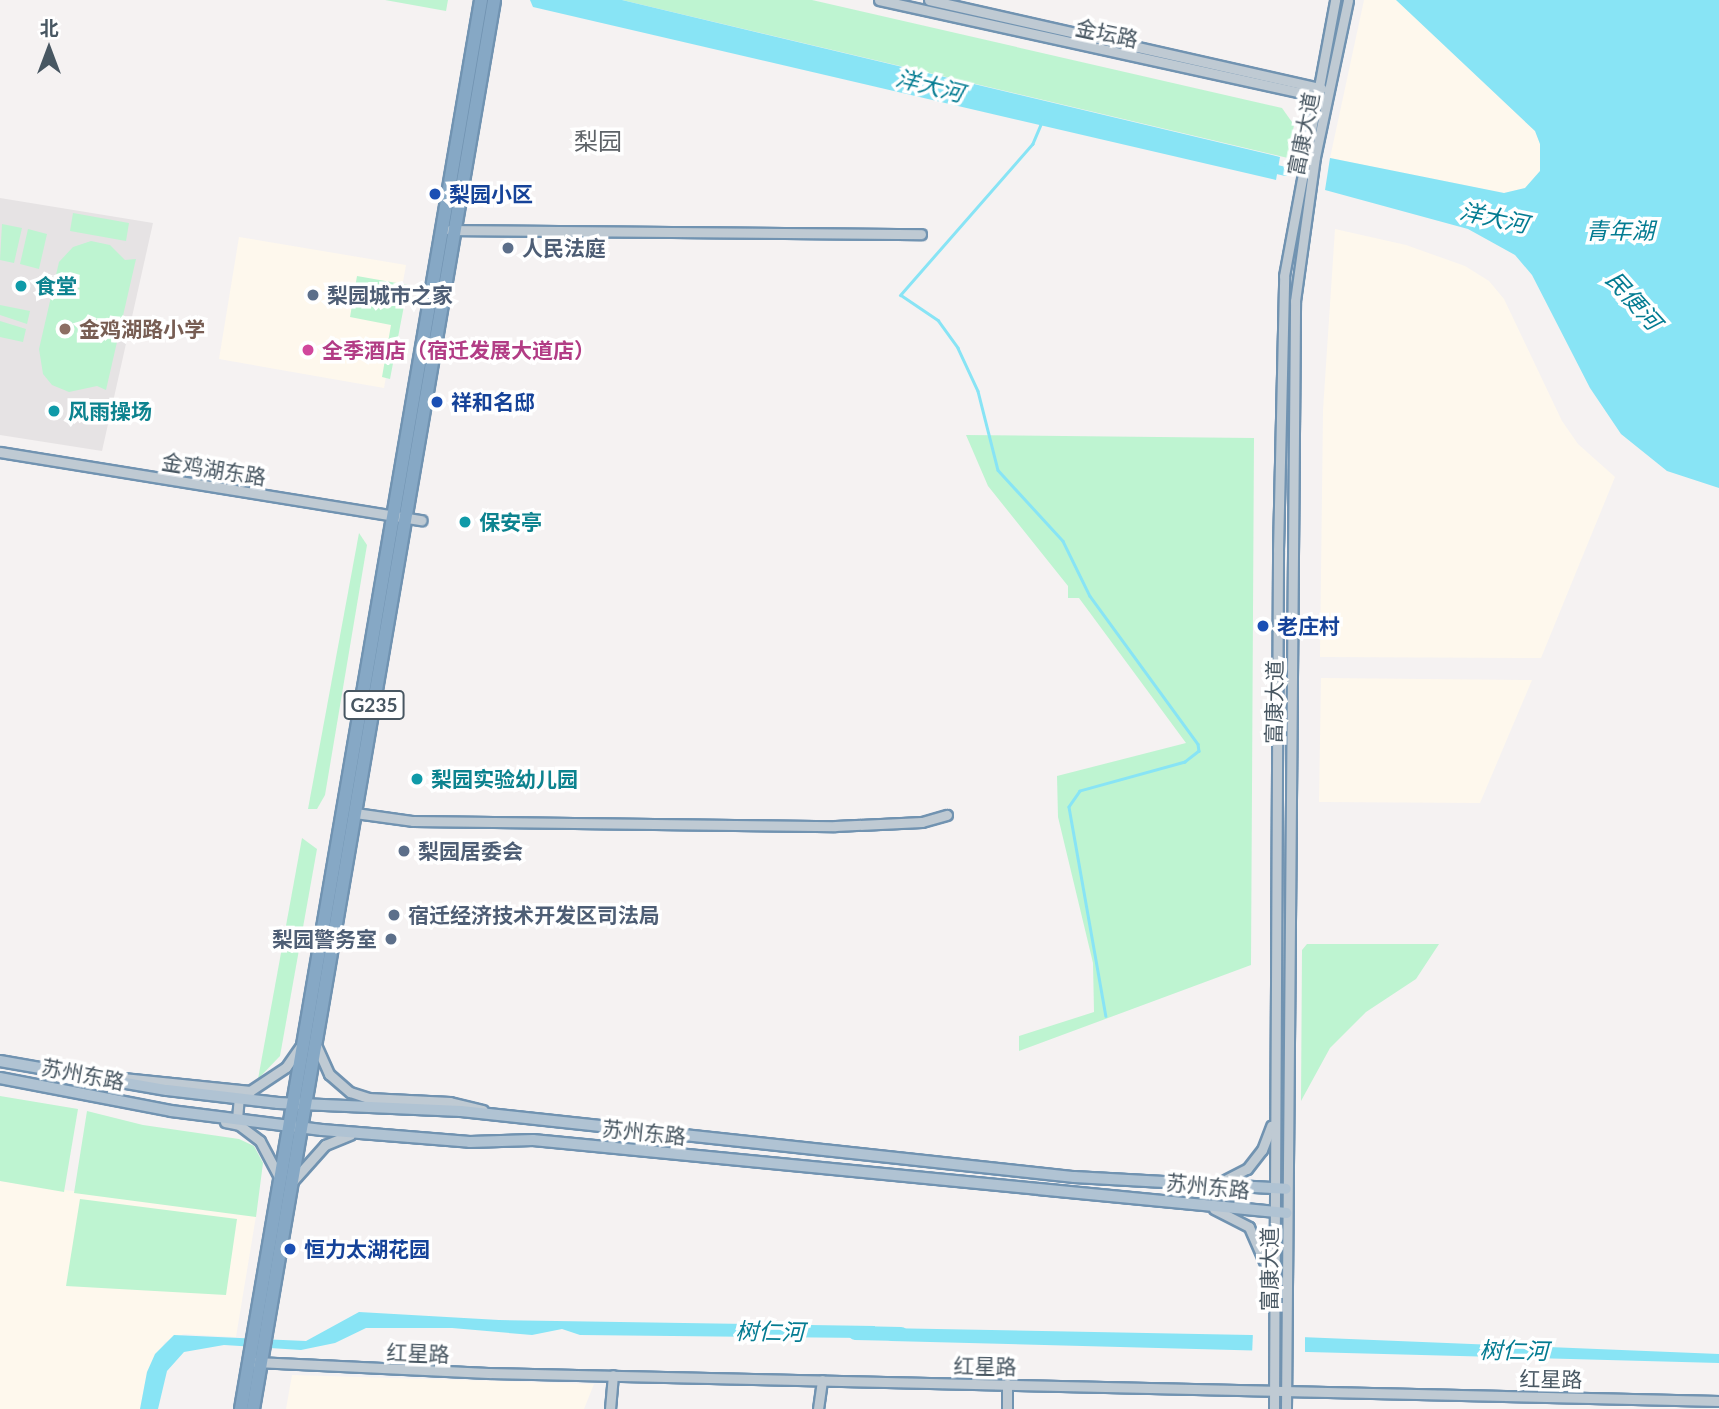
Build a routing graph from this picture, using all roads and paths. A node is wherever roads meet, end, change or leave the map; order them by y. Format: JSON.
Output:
{"nodes":[{"id":1,"x":481,"y":0,"type":"edge"},
{"id":2,"x":494,"y":0,"type":"edge"},
{"id":3,"x":879,"y":0,"type":"edge"},
{"id":4,"x":929,"y":0,"type":"edge"},
{"id":5,"x":1335,"y":0,"type":"edge"},
{"id":6,"x":1348,"y":0,"type":"edge"},
{"id":7,"x":1328,"y":34,"type":"junction"},
{"id":8,"x":1341,"y":37,"type":"junction"},
{"id":9,"x":1316,"y":92,"type":"junction"},
{"id":10,"x":1328,"y":94,"type":"junction"},
{"id":11,"x":449,"y":230,"type":"junction"},
{"id":12,"x":921,"y":234,"type":"dead end"},
{"id":13,"x":0,"y":452,"type":"edge"},
{"id":14,"x":401,"y":517,"type":"junction"},
{"id":15,"x":422,"y":520,"type":"dead end"},
{"id":16,"x":1277,"y":643,"type":"junction"},
{"id":17,"x":1292,"y":643,"type":"junction"},
{"id":18,"x":1277,"y":716,"type":"junction"},
{"id":19,"x":1292,"y":716,"type":"junction"},
{"id":20,"x":355,"y":813,"type":"junction"},
{"id":21,"x":947,"y":815,"type":"dead end"},
{"id":22,"x":309,"y":1040,"type":"junction"},
{"id":23,"x":0,"y":1061,"type":"edge"},
{"id":24,"x":84,"y":1076,"type":"junction"},
{"id":25,"x":0,"y":1078,"type":"edge"},
{"id":26,"x":80,"y":1093,"type":"junction"},
{"id":27,"x":239,"y":1098,"type":"junction"},
{"id":28,"x":307,"y":1102,"type":"junction"},
{"id":29,"x":293,"y":1103,"type":"junction"},
{"id":30,"x":1287,"y":1109,"type":"junction"},
{"id":31,"x":1275,"y":1112,"type":"junction"},
{"id":32,"x":237,"y":1119,"type":"junction"},
{"id":33,"x":518,"y":1120,"type":"junction"},
{"id":34,"x":296,"y":1126,"type":"junction"},
{"id":35,"x":359,"y":1133,"type":"junction"},
{"id":36,"x":286,"y":1183,"type":"junction"},
{"id":37,"x":1197,"y":1184,"type":"junction"},
{"id":38,"x":1273,"y":1188,"type":"junction"},
{"id":39,"x":1286,"y":1189,"type":"junction"},
{"id":40,"x":1196,"y":1203,"type":"junction"},
{"id":41,"x":1273,"y":1212,"type":"junction"},
{"id":42,"x":1286,"y":1213,"type":"junction"},
{"id":43,"x":1274,"y":1289,"type":"junction"},
{"id":44,"x":255,"y":1362,"type":"junction"},
{"id":45,"x":613,"y":1375,"type":"junction"},
{"id":46,"x":822,"y":1380,"type":"junction"},
{"id":47,"x":1007,"y":1384,"type":"junction"},
{"id":48,"x":1274,"y":1389,"type":"junction"},
{"id":49,"x":1286,"y":1390,"type":"junction"},
{"id":50,"x":1719,"y":1401,"type":"edge"},
{"id":51,"x":241,"y":1409,"type":"edge"},
{"id":52,"x":253,"y":1409,"type":"edge"},
{"id":53,"x":610,"y":1409,"type":"edge"},
{"id":54,"x":818,"y":1409,"type":"edge"},
{"id":55,"x":1007,"y":1409,"type":"edge"},
{"id":56,"x":1274,"y":1409,"type":"edge"},
{"id":57,"x":1286,"y":1409,"type":"edge"}],
"edges":[{"from":1,"to":11,"type":"highway","number":"G235"},
{"from":2,"to":11,"type":"highway","number":"G235"},
{"from":3,"to":9,"type":"street","name":"金坛路"},
{"from":4,"to":9,"type":"street","name":"金坛路"},
{"from":5,"to":7,"type":"street","name":"富康大道"},
{"from":6,"to":8,"type":"street","name":"富康大道"},
{"from":7,"to":8,"type":"street"},
{"from":7,"to":9,"type":"street","name":"富康大道"},
{"from":8,"to":10,"type":"street","name":"富康大道"},
{"from":9,"to":10,"type":"street","name":"金坛路"},
{"from":9,"to":16,"type":"street","name":"富康大道"},
{"from":10,"to":17,"type":"street","name":"富康大道"},
{"from":11,"to":12,"type":"street"},
{"from":11,"to":14,"type":"highway","number":"G235"},
{"from":13,"to":14,"type":"street","name":"金鸡湖东路"},
{"from":14,"to":15,"type":"street","name":"金鸡湖东路"},
{"from":14,"to":20,"type":"highway","number":"G235"},
{"from":14,"to":22,"type":"highway","number":"G235"},
{"from":16,"to":17,"type":"street"},
{"from":16,"to":18,"type":"street","name":"富康大道"},
{"from":17,"to":19,"type":"street","name":"富康大道"},
{"from":18,"to":19,"type":"street"},
{"from":18,"to":31,"type":"street","name":"富康大道"},
{"from":19,"to":30,"type":"street","name":"富康大道"},
{"from":20,"to":21,"type":"street"},
{"from":20,"to":22,"type":"highway","number":"G235"},
{"from":22,"to":24,"type":"street"},
{"from":22,"to":28,"type":"highway","number":"G235"},
{"from":22,"to":29,"type":"highway","number":"G235"},
{"from":22,"to":33,"type":"street"},
{"from":23,"to":24,"type":"main road","name":"苏州东路"},
{"from":24,"to":27,"type":"main road","name":"苏州东路"},
{"from":25,"to":26,"type":"main road","name":"苏州东路"},
{"from":26,"to":32,"type":"main road","name":"苏州东路"},
{"from":26,"to":36,"type":"street"},
{"from":27,"to":29,"type":"main road","name":"苏州东路"},
{"from":27,"to":32,"type":"street"},
{"from":28,"to":29,"type":"main road","name":"苏州东路"},
{"from":28,"to":33,"type":"main road","name":"苏州东路"},
{"from":28,"to":34,"type":"highway","number":"G235"},
{"from":29,"to":34,"type":"highway","number":"G235"},
{"from":30,"to":31,"type":"street"},
{"from":30,"to":39,"type":"street","name":"富康大道"},
{"from":31,"to":37,"type":"street"},
{"from":31,"to":38,"type":"street","name":"富康大道"},
{"from":32,"to":34,"type":"main road","name":"苏州东路"},
{"from":33,"to":37,"type":"main road","name":"苏州东路"},
{"from":34,"to":35,"type":"main road","name":"苏州东路"},
{"from":34,"to":36,"type":"highway","number":"G235"},
{"from":35,"to":36,"type":"street"},
{"from":35,"to":40,"type":"main road","name":"苏州东路"},
{"from":36,"to":44,"type":"highway","number":"G235"},
{"from":37,"to":38,"type":"main road","name":"苏州东路"},
{"from":38,"to":39,"type":"main road","name":"苏州东路"},
{"from":38,"to":41,"type":"street","name":"富康大道"},
{"from":39,"to":42,"type":"street","name":"富康大道"},
{"from":40,"to":41,"type":"main road","name":"苏州东路"},
{"from":40,"to":43,"type":"street"},
{"from":41,"to":42,"type":"main road","name":"苏州东路"},
{"from":41,"to":43,"type":"street","name":"富康大道"},
{"from":42,"to":49,"type":"street","name":"富康大道"},
{"from":43,"to":48,"type":"street","name":"富康大道"},
{"from":44,"to":45,"type":"street","name":"红星路"},
{"from":44,"to":51,"type":"highway","number":"G235"},
{"from":44,"to":52,"type":"highway","number":"G235"},
{"from":45,"to":46,"type":"street","name":"红星路"},
{"from":45,"to":53,"type":"street"},
{"from":46,"to":47,"type":"street","name":"红星路"},
{"from":46,"to":54,"type":"street"},
{"from":47,"to":48,"type":"street","name":"红星路"},
{"from":47,"to":55,"type":"street"},
{"from":48,"to":49,"type":"street","name":"红星路"},
{"from":48,"to":56,"type":"street","name":"富康大道"},
{"from":49,"to":50,"type":"street","name":"红星路"},
{"from":49,"to":57,"type":"street","name":"富康大道"}]}
